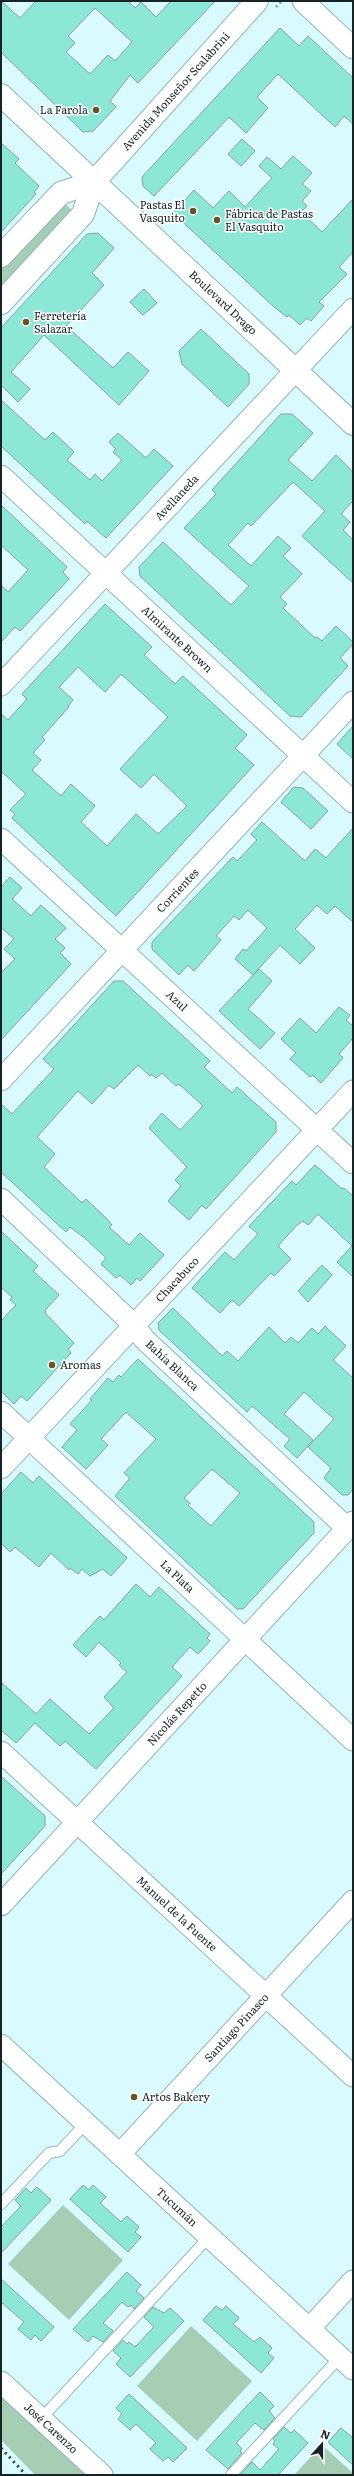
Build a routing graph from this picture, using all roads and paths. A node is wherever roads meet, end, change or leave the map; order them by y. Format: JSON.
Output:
{"nodes":[{"id":1,"x":257,"y":1,"type":"edge"},
{"id":2,"x":303,"y":1,"type":"edge"},
{"id":3,"x":353,"y":48,"type":"edge"},
{"id":4,"x":1,"y":95,"type":"edge"},
{"id":5,"x":94,"y":182,"type":"junction"},
{"id":6,"x":1,"y":256,"type":"edge"},
{"id":7,"x":1,"y":303,"type":"edge"},
{"id":8,"x":353,"y":309,"type":"edge"},
{"id":9,"x":295,"y":370,"type":"junction"},
{"id":10,"x":353,"y":424,"type":"edge"},
{"id":11,"x":1,"y":476,"type":"edge"},
{"id":12,"x":105,"y":573,"type":"junction"},
{"id":13,"x":1,"y":685,"type":"edge"},
{"id":14,"x":353,"y":702,"type":"edge"},
{"id":15,"x":303,"y":755,"type":"junction"},
{"id":16,"x":353,"y":802,"type":"edge"},
{"id":17,"x":1,"y":839,"type":"edge"},
{"id":18,"x":122,"y":950,"type":"junction"},
{"id":19,"x":1,"y":1080,"type":"edge"},
{"id":20,"x":353,"y":1092,"type":"edge"},
{"id":21,"x":317,"y":1130,"type":"junction"},
{"id":22,"x":353,"y":1163,"type":"edge"},
{"id":23,"x":1,"y":1199,"type":"edge"},
{"id":24,"x":135,"y":1326,"type":"junction"},
{"id":25,"x":1,"y":1412,"type":"edge"},
{"id":26,"x":29,"y":1438,"type":"junction"},
{"id":27,"x":1,"y":1468,"type":"edge"},
{"id":28,"x":349,"y":1531,"type":"edge"},
{"id":29,"x":245,"y":1641,"type":"junction"},
{"id":30,"x":353,"y":1740,"type":"edge"},
{"id":31,"x":1,"y":1752,"type":"edge"},
{"id":32,"x":78,"y":1822,"type":"junction"},
{"id":33,"x":353,"y":1901,"type":"edge"},
{"id":34,"x":1,"y":1905,"type":"edge"},
{"id":35,"x":266,"y":1996,"type":"junction"},
{"id":36,"x":1,"y":2045,"type":"edge"},
{"id":37,"x":353,"y":2076,"type":"edge"},
{"id":38,"x":86,"y":2123,"type":"junction"},
{"id":39,"x":120,"y":2154,"type":"junction"},
{"id":40,"x":1,"y":2204,"type":"edge"},
{"id":41,"x":209,"y":2237,"type":"junction"},
{"id":42,"x":353,"y":2281,"type":"edge"},
{"id":43,"x":309,"y":2329,"type":"junction"},
{"id":44,"x":346,"y":2363,"type":"edge"},
{"id":45,"x":1,"y":2382,"type":"edge"},
{"id":46,"x":41,"y":2419,"type":"junction"},
{"id":47,"x":102,"y":2475,"type":"edge"},
{"id":48,"x":231,"y":2475,"type":"edge"}],
"edges":[{"from":1,"to":5,"type":"main road","name":"Avenida Monseñor Scalabrini"},
{"from":2,"to":3,"type":"street"},
{"from":4,"to":5,"type":"main road","name":"Boulevard Drago"},
{"from":5,"to":6,"type":"main road"},
{"from":5,"to":7,"type":"main road"},
{"from":5,"to":9,"type":"main road","name":"Boulevard Drago"},
{"from":8,"to":9,"type":"street","name":"Avellaneda"},
{"from":9,"to":10,"type":"main road","name":"Boulevard Drago"},
{"from":9,"to":12,"type":"street","name":"Avellaneda"},
{"from":11,"to":12,"type":"street","name":"Almirante Brown"},
{"from":12,"to":13,"type":"street","name":"Avellaneda"},
{"from":12,"to":15,"type":"street","name":"Almirante Brown"},
{"from":14,"to":15,"type":"street","name":"Corrientes"},
{"from":15,"to":16,"type":"street","name":"Almirante Brown"},
{"from":15,"to":18,"type":"street","name":"Corrientes"},
{"from":17,"to":18,"type":"street","name":"Azul"},
{"from":18,"to":19,"type":"street","name":"Corrientes"},
{"from":18,"to":21,"type":"street","name":"Azul"},
{"from":20,"to":21,"type":"street","name":"Chacabuco"},
{"from":21,"to":22,"type":"street","name":"Azul"},
{"from":21,"to":24,"type":"street","name":"Chacabuco"},
{"from":23,"to":24,"type":"street","name":"Bahía Blanca"},
{"from":24,"to":26,"type":"street","name":"Chacabuco"},
{"from":24,"to":28,"type":"street","name":"Bahía Blanca"},
{"from":25,"to":26,"type":"street","name":"La Plata"},
{"from":26,"to":27,"type":"street","name":"Chacabuco"},
{"from":26,"to":29,"type":"street","name":"La Plata"},
{"from":28,"to":29,"type":"street","name":"Nicolás Repetto"},
{"from":29,"to":30,"type":"street","name":"La Plata"},
{"from":29,"to":32,"type":"street","name":"Nicolás Repetto"},
{"from":31,"to":32,"type":"street","name":"Manuel de la Fuente"},
{"from":32,"to":34,"type":"street","name":"Nicolás Repetto"},
{"from":32,"to":35,"type":"street","name":"Manuel de la Fuente"},
{"from":33,"to":35,"type":"street","name":"Santiago Pinasco"},
{"from":35,"to":37,"type":"street","name":"Manuel de la Fuente"},
{"from":35,"to":39,"type":"street","name":"Santiago Pinasco"},
{"from":36,"to":38,"type":"street","name":"Tucumán"},
{"from":38,"to":39,"type":"street","name":"Tucumán"},
{"from":38,"to":40,"type":"lane"},
{"from":39,"to":41,"type":"street","name":"Tucumán"},
{"from":41,"to":43,"type":"street","name":"Tucumán"},
{"from":41,"to":46,"type":"lane"},
{"from":42,"to":43,"type":"street"},
{"from":43,"to":44,"type":"street","name":"Tucumán"},
{"from":44,"to":48,"type":"lane"},
{"from":45,"to":46,"type":"street","name":"José Carenzo"},
{"from":46,"to":47,"type":"street","name":"José Carenzo"}]}
